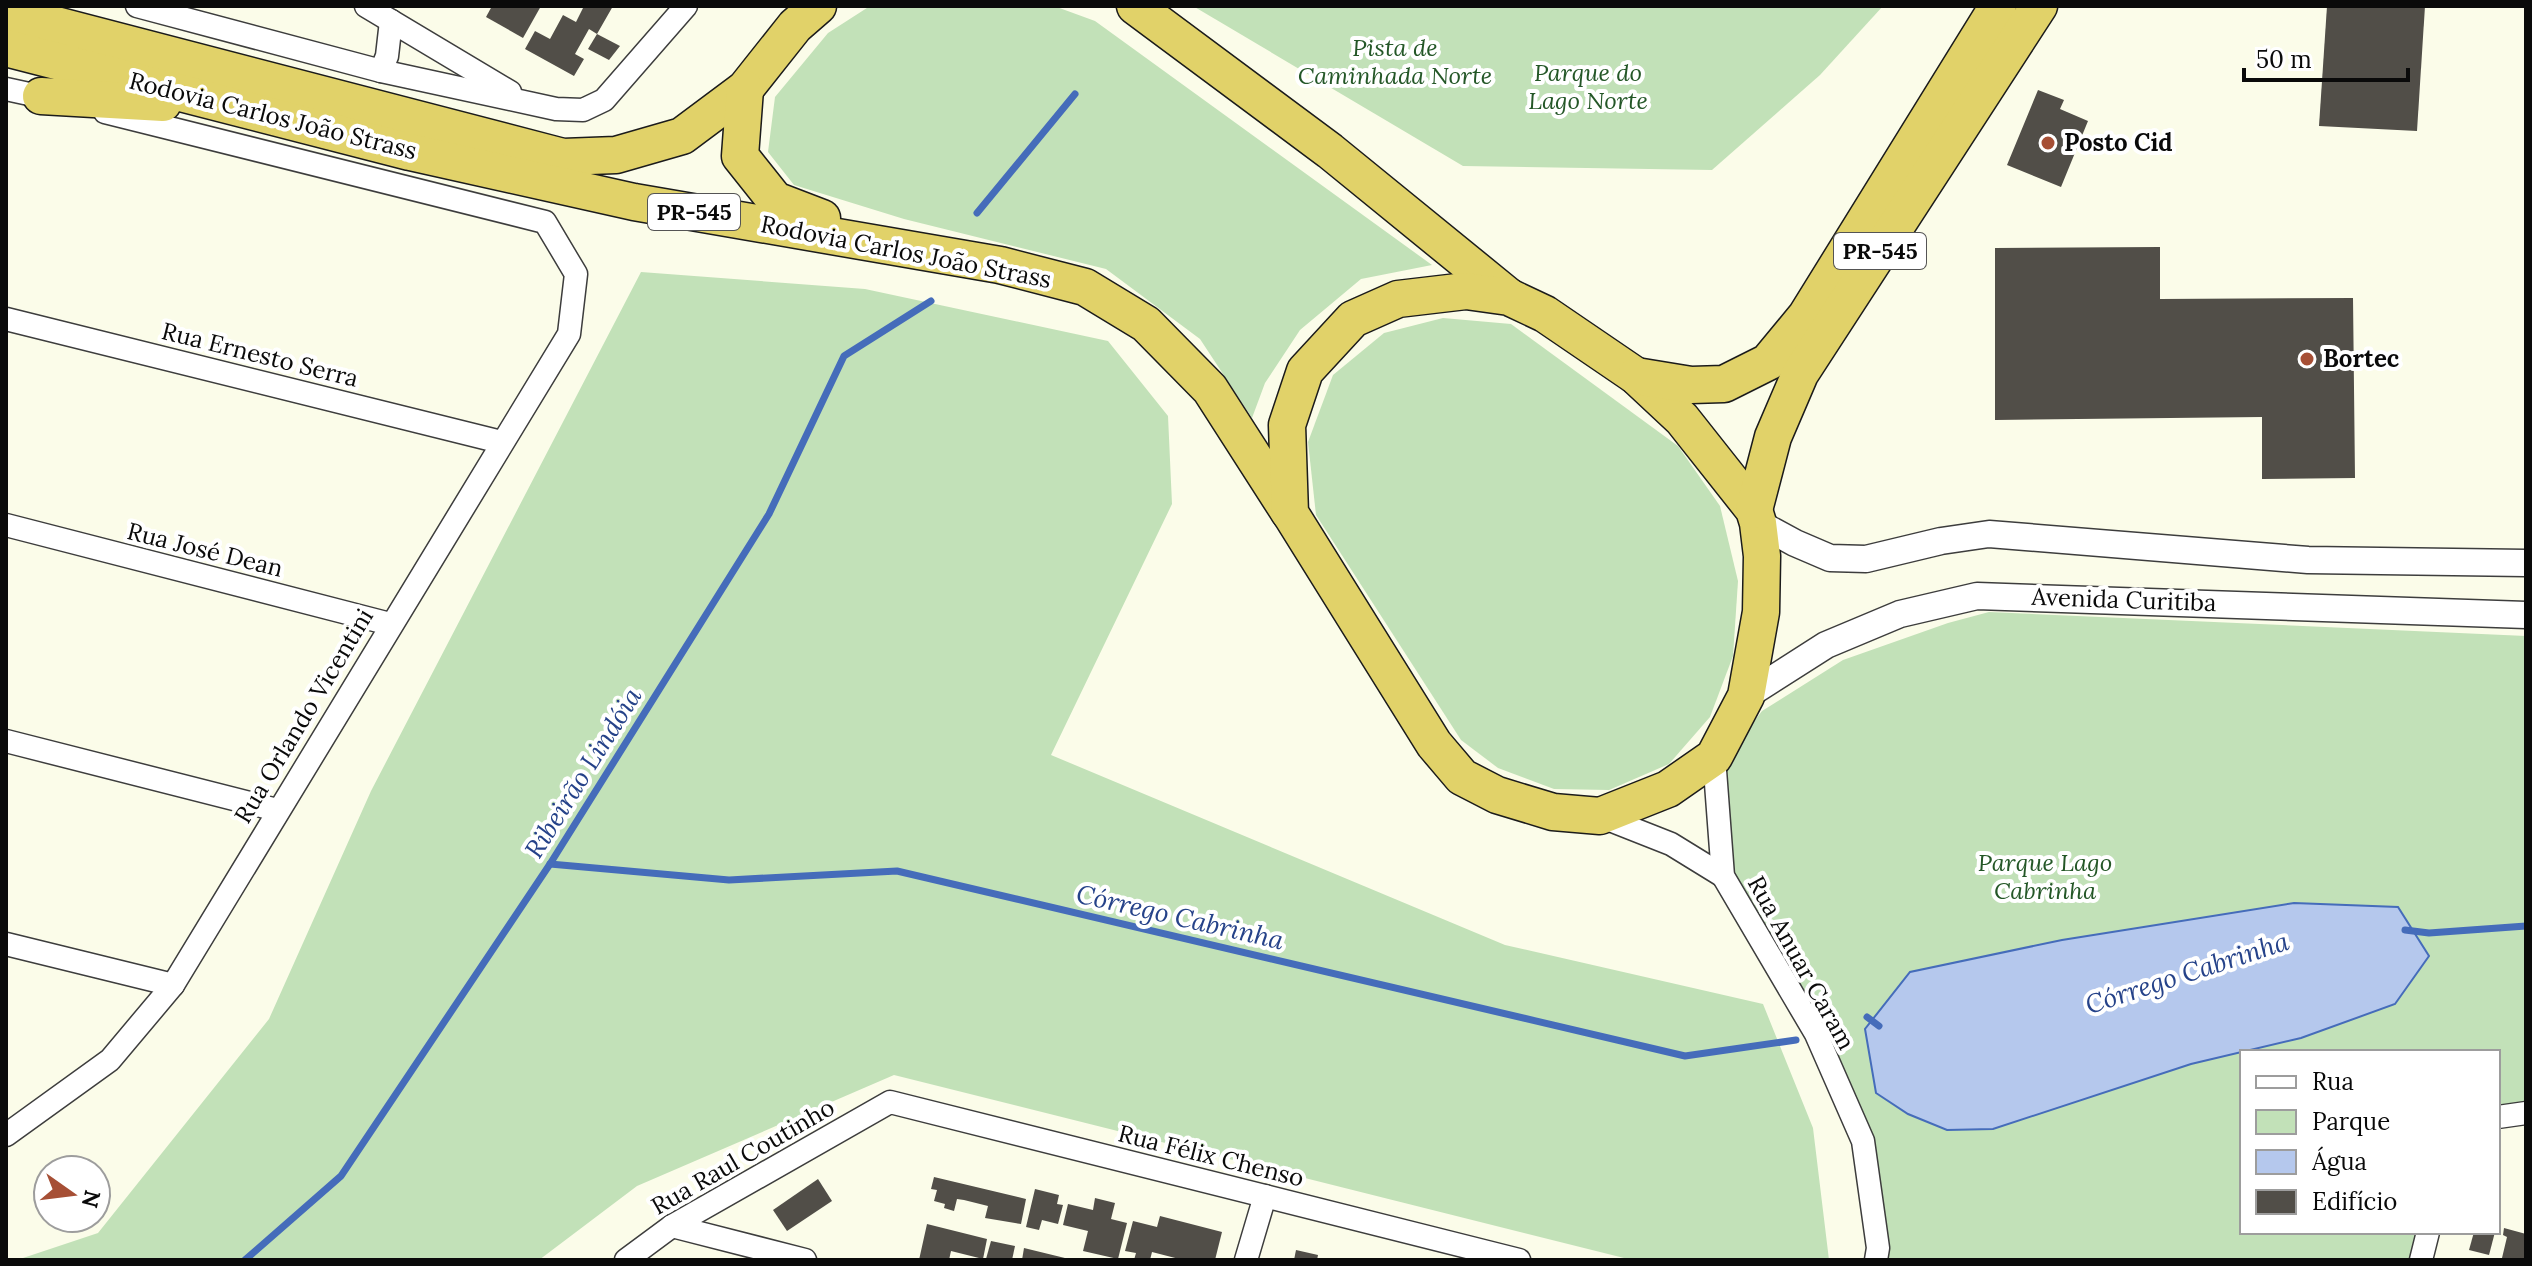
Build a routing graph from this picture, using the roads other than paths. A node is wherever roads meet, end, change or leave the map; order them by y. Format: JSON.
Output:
{"nodes":[{"id":1,"x":137,"y":6,"type":"edge"},
{"id":2,"x":366,"y":6,"type":"edge"},
{"id":3,"x":686,"y":6,"type":"edge"},
{"id":4,"x":818,"y":6,"type":"edge"},
{"id":5,"x":1135,"y":6,"type":"edge"},
{"id":6,"x":1998,"y":6,"type":"edge"},
{"id":7,"x":2039,"y":6,"type":"edge"},
{"id":8,"x":6,"y":12,"type":"edge"},
{"id":9,"x":391,"y":21,"type":"junction"},
{"id":10,"x":6,"y":48,"type":"edge"},
{"id":11,"x":381,"y":71,"type":"junction"},
{"id":12,"x":6,"y":89,"type":"edge"},
{"id":13,"x":745,"y":89,"type":"junction"},
{"id":14,"x":41,"y":96,"type":"junction"},
{"id":15,"x":528,"y":103,"type":"junction"},
{"id":16,"x":285,"y":120,"type":"junction"},
{"id":17,"x":907,"y":249,"type":"junction"},
{"id":18,"x":576,"y":274,"type":"joint"},
{"id":19,"x":1509,"y":297,"type":"junction"},
{"id":20,"x":6,"y":319,"type":"edge"},
{"id":21,"x":1636,"y":376,"type":"junction"},
{"id":22,"x":501,"y":442,"type":"junction"},
{"id":23,"x":1290,"y":513,"type":"junction"},
{"id":24,"x":1756,"y":516,"type":"junction"},
{"id":25,"x":6,"y":525,"type":"edge"},
{"id":26,"x":2526,"y":563,"type":"edge"},
{"id":27,"x":2526,"y":615,"type":"edge"},
{"id":28,"x":390,"y":624,"type":"junction"},
{"id":29,"x":1746,"y":696,"type":"junction"},
{"id":30,"x":6,"y":741,"type":"edge"},
{"id":31,"x":1714,"y":757,"type":"junction"},
{"id":32,"x":277,"y":810,"type":"junction"},
{"id":33,"x":1600,"y":816,"type":"junction"},
{"id":34,"x":1723,"y":876,"type":"junction"},
{"id":35,"x":6,"y":944,"type":"edge"},
{"id":36,"x":173,"y":985,"type":"junction"},
{"id":37,"x":890,"y":1102,"type":"joint"},
{"id":38,"x":2526,"y":1113,"type":"edge"},
{"id":39,"x":2500,"y":1117,"type":"edge"},
{"id":40,"x":6,"y":1135,"type":"edge"},
{"id":41,"x":1265,"y":1196,"type":"junction"},
{"id":42,"x":672,"y":1226,"type":"junction"},
{"id":43,"x":2428,"y":1234,"type":"edge"},
{"id":44,"x":626,"y":1260,"type":"edge"},
{"id":45,"x":805,"y":1260,"type":"edge"},
{"id":46,"x":1246,"y":1260,"type":"edge"},
{"id":47,"x":1519,"y":1260,"type":"edge"},
{"id":48,"x":1876,"y":1260,"type":"edge"},
{"id":49,"x":2421,"y":1260,"type":"edge"}],
"edges":[{"from":1,"to":11,"type":"street"},
{"from":2,"to":9,"type":"street"},
{"from":3,"to":15,"type":"street"},
{"from":4,"to":13,"type":"highway","name":"Rodovia Carlos João Strass"},
{"from":5,"to":19,"type":"highway"},
{"from":6,"to":21,"type":"highway","number":"PR-545"},
{"from":7,"to":24,"type":"highway","number":"PR-545"},
{"from":8,"to":13,"type":"highway","name":"Rodovia Carlos João Strass"},
{"from":9,"to":11,"type":"street"},
{"from":9,"to":15,"type":"street"},
{"from":10,"to":16,"type":"highway","name":"Rodovia Carlos João Strass","number":"PR-545"},
{"from":11,"to":15,"type":"street"},
{"from":12,"to":14,"type":"street","name":"Rodovia Carlos João Strass"},
{"from":13,"to":17,"type":"highway"},
{"from":14,"to":16,"type":"highway"},
{"from":14,"to":18,"type":"street","name":"Rodovia Carlos João Strass"},
{"from":16,"to":17,"type":"highway","name":"Rodovia Carlos João Strass","number":"PR-545"},
{"from":17,"to":23,"type":"highway","name":"Rodovia Carlos João Strass","number":"PR-545"},
{"from":18,"to":22,"type":"street","name":"Rua Orlando Vicentini"},
{"from":19,"to":21,"type":"highway"},
{"from":19,"to":23,"type":"highway"},
{"from":20,"to":22,"type":"street","name":"Rua Ernesto Serra"},
{"from":21,"to":24,"type":"highway"},
{"from":22,"to":28,"type":"street","name":"Rua Orlando Vicentini"},
{"from":23,"to":33,"type":"highway","name":"Rodovia Carlos João Strass"},
{"from":24,"to":26,"type":"street","name":"Avenida Curitiba"},
{"from":24,"to":29,"type":"highway"},
{"from":25,"to":28,"type":"street","name":"Rua José Dean"},
{"from":27,"to":29,"type":"street","name":"Avenida Curitiba"},
{"from":28,"to":32,"type":"street","name":"Rua Orlando Vicentini"},
{"from":29,"to":31,"type":"highway"},
{"from":30,"to":32,"type":"street"},
{"from":31,"to":33,"type":"highway"},
{"from":31,"to":34,"type":"street"},
{"from":32,"to":36,"type":"street","name":"Rua Orlando Vicentini"},
{"from":33,"to":34,"type":"street"},
{"from":34,"to":48,"type":"street","name":"Rua Anuar Caram"},
{"from":35,"to":36,"type":"street"},
{"from":36,"to":40,"type":"street","name":"Rua Orlando Vicentini"},
{"from":37,"to":41,"type":"street","name":"Rua Félix Chenso"},
{"from":37,"to":42,"type":"street","name":"Rua Raul Coutinho"},
{"from":38,"to":39,"type":"street"},
{"from":41,"to":46,"type":"street"},
{"from":41,"to":47,"type":"street","name":"Rua Félix Chenso"},
{"from":42,"to":44,"type":"street","name":"Rua Raul Coutinho"},
{"from":42,"to":45,"type":"street"},
{"from":43,"to":49,"type":"street"}]}
